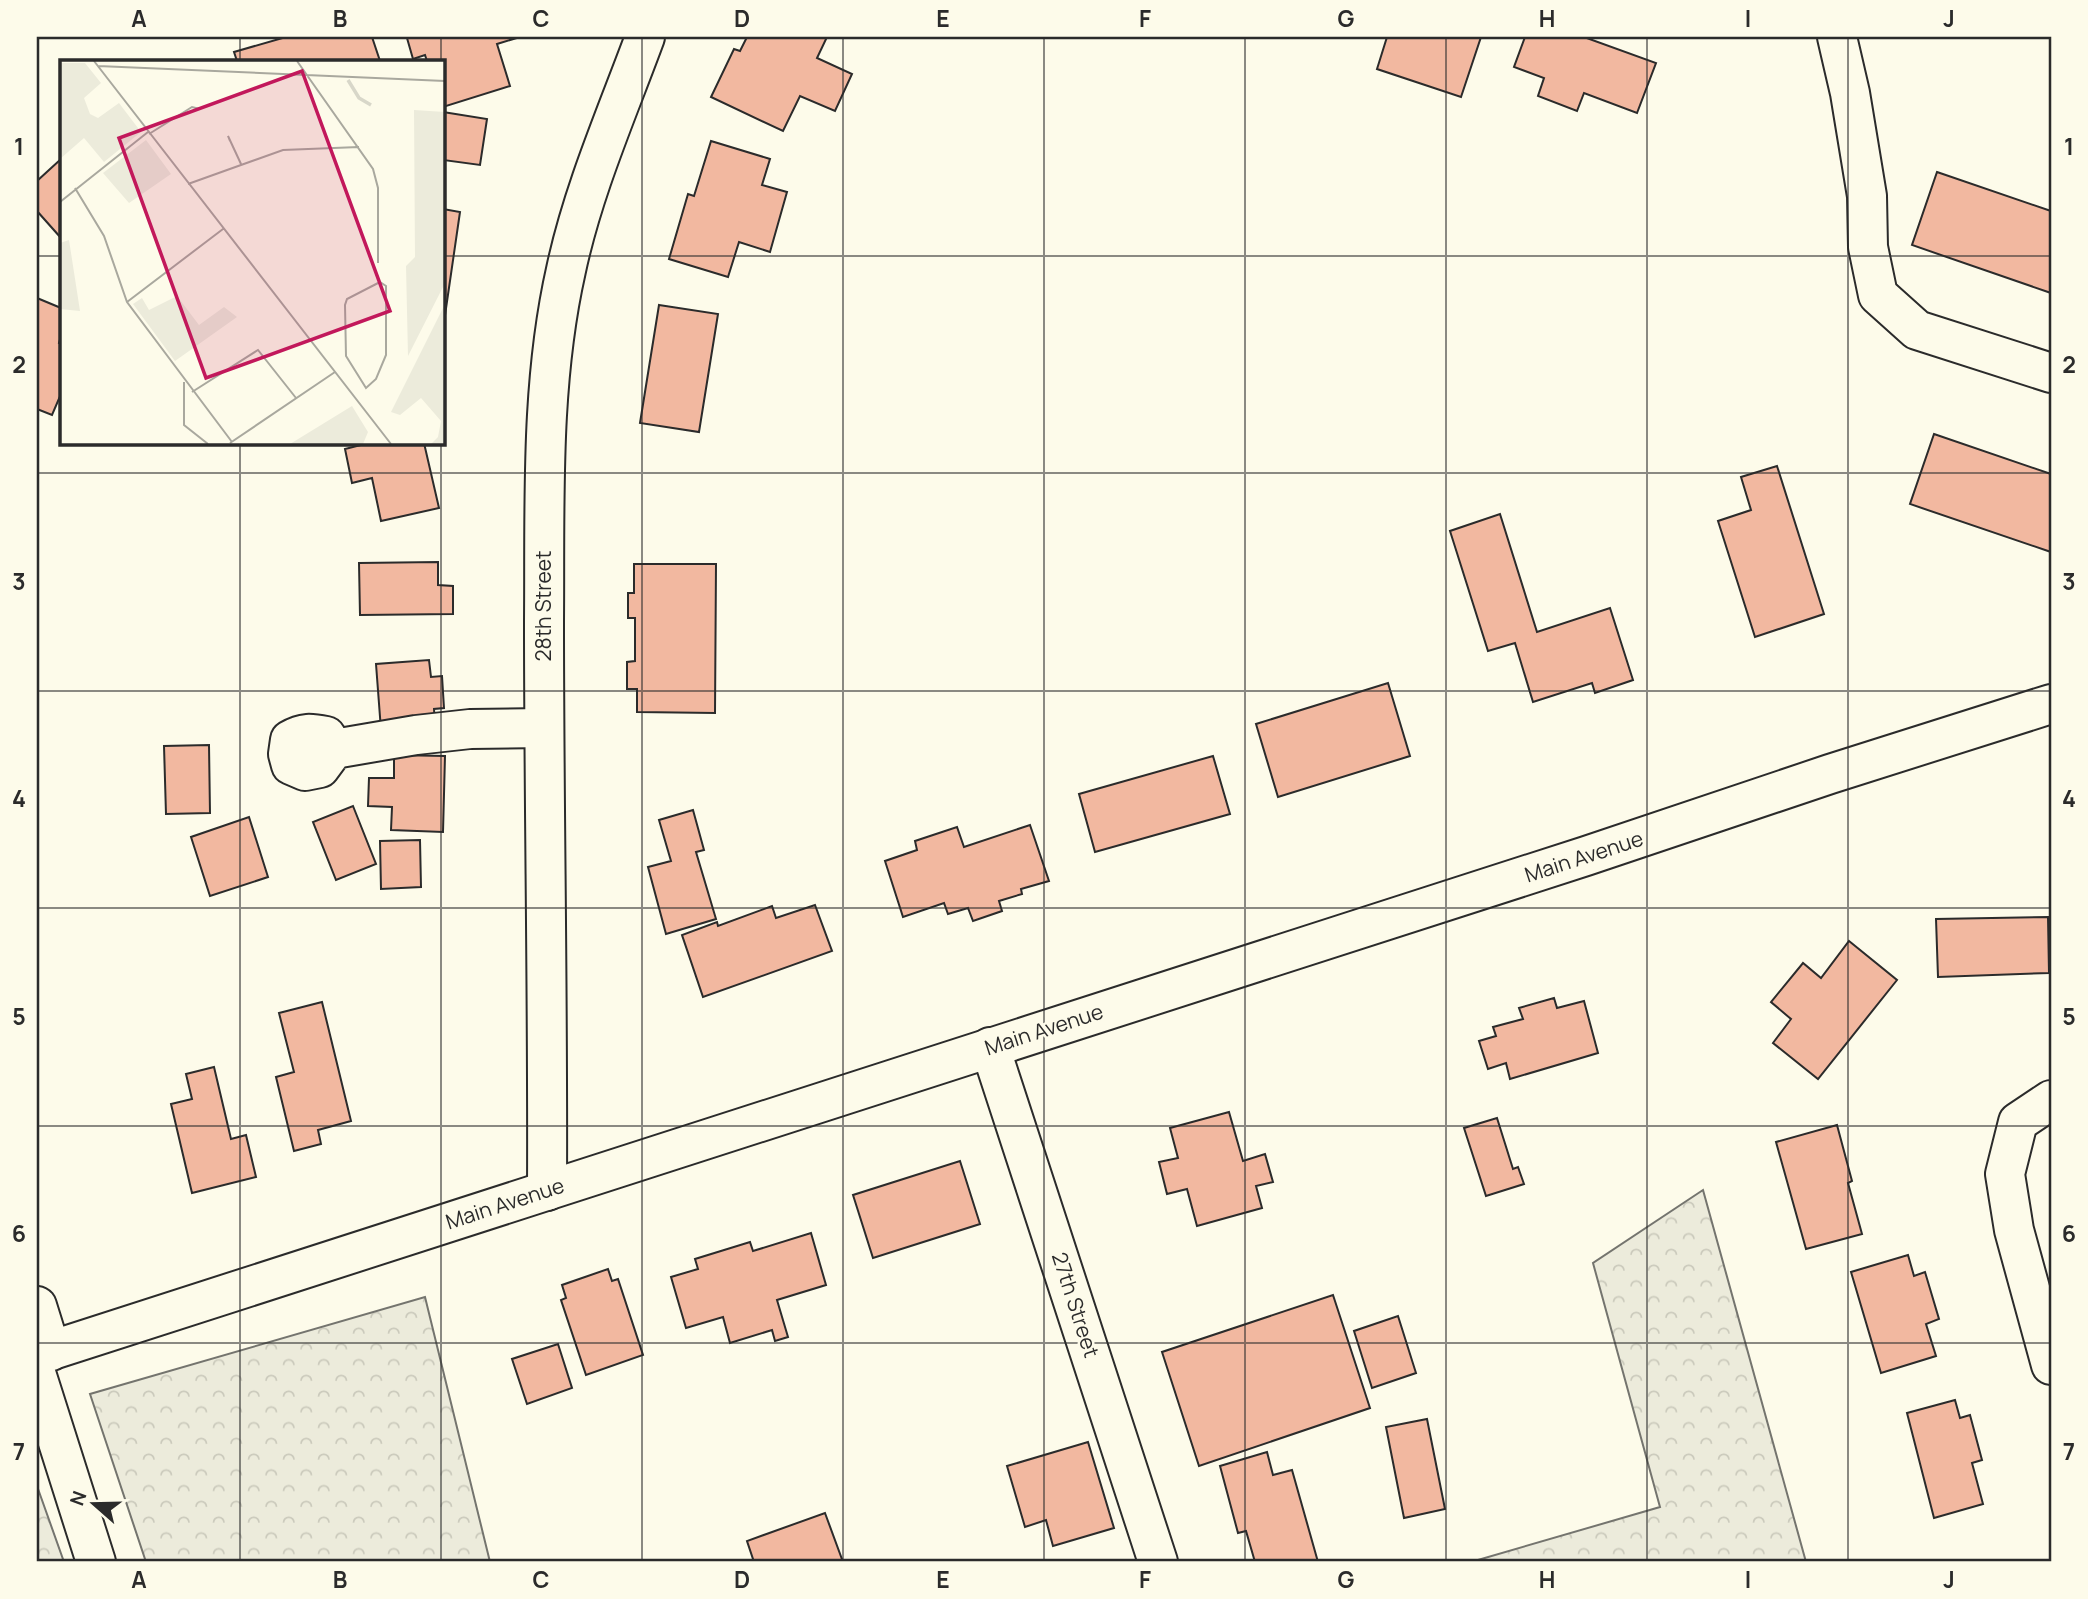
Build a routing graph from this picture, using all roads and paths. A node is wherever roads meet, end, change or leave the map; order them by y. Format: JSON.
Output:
{"nodes":[{"id":1,"x":645,"y":37,"type":"edge"},
{"id":2,"x":1837,"y":37,"type":"edge"},
{"id":3,"x":2051,"y":373,"type":"edge"},
{"id":4,"x":2051,"y":704,"type":"edge"},
{"id":5,"x":544,"y":728,"type":"junction"},
{"id":6,"x":334,"y":749,"type":"dead end"},
{"id":7,"x":990,"y":1047,"type":"junction"},
{"id":8,"x":2051,"y":1101,"type":"edge"},
{"id":9,"x":547,"y":1191,"type":"junction"},
{"id":10,"x":37,"y":1306,"type":"edge"},
{"id":11,"x":41,"y":1361,"type":"edge"},
{"id":12,"x":2051,"y":1365,"type":"edge"},
{"id":13,"x":96,"y":1562,"type":"edge"},
{"id":14,"x":1158,"y":1562,"type":"edge"}],
"edges":[{"from":1,"to":5,"type":"street","name":"28th Street"},
{"from":2,"to":3,"type":"street"},
{"from":4,"to":7,"type":"street","name":"Main Avenue"},
{"from":5,"to":6,"type":"street"},
{"from":5,"to":9,"type":"street","name":"28th Street"},
{"from":7,"to":9,"type":"street","name":"Main Avenue"},
{"from":7,"to":14,"type":"street","name":"27th Street"},
{"from":8,"to":12,"type":"street"},
{"from":9,"to":11,"type":"street","name":"Main Avenue"},
{"from":10,"to":11,"type":"street"},
{"from":11,"to":13,"type":"street"}]}
